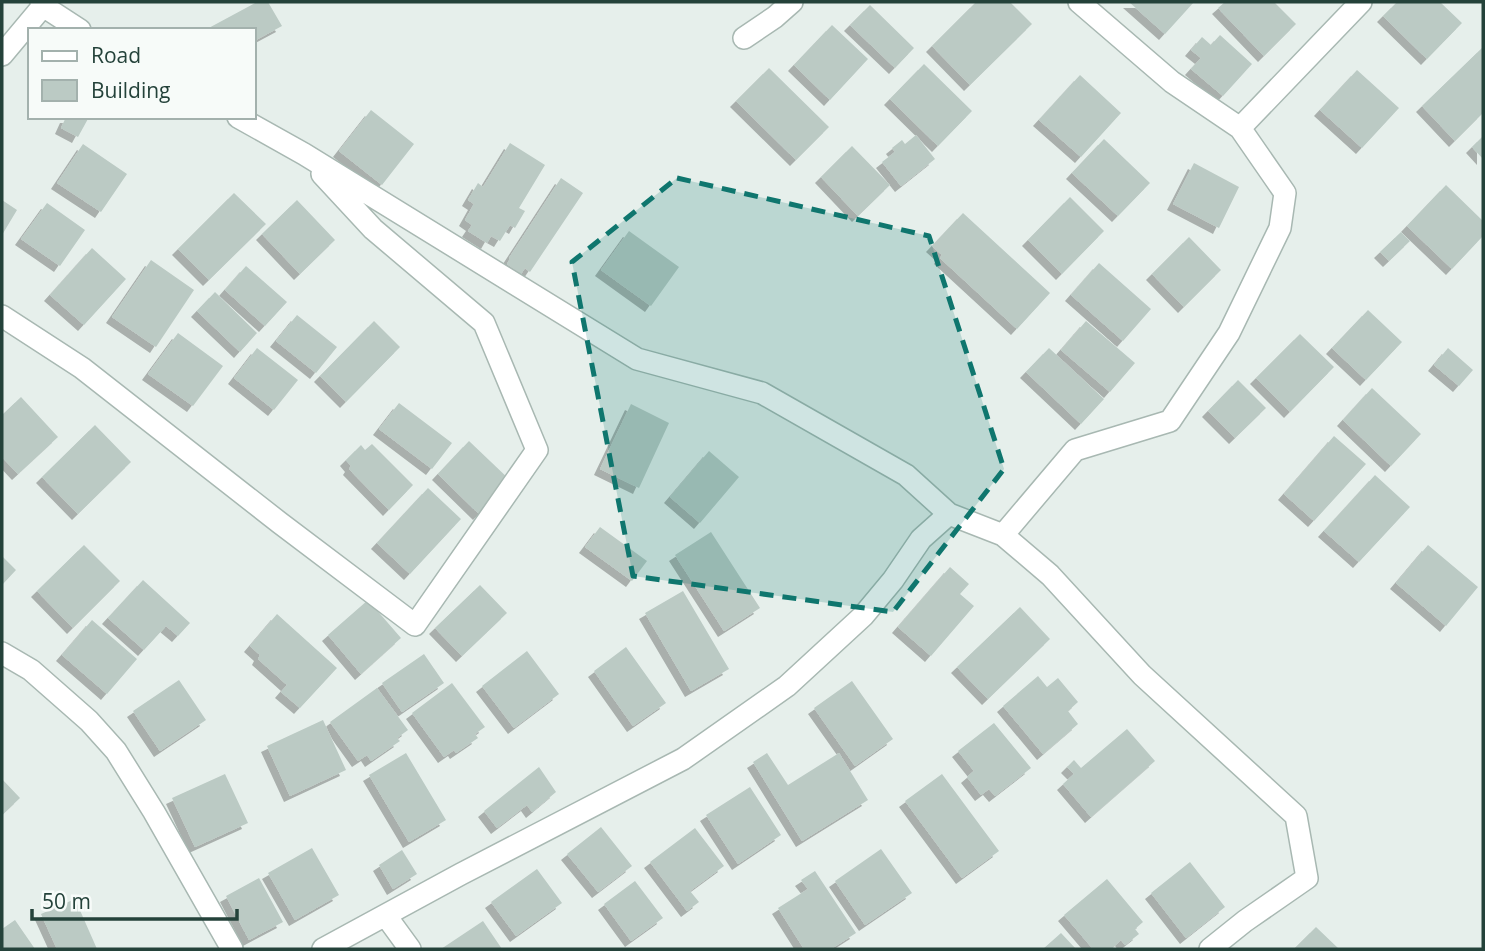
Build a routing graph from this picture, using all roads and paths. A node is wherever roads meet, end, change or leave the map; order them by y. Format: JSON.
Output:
{"nodes":[{"id":1,"x":792,"y":2,"type":"edge"},
{"id":2,"x":1079,"y":2,"type":"edge"},
{"id":3,"x":1361,"y":2,"type":"edge"},
{"id":4,"x":42,"y":4,"type":"edge"},
{"id":5,"x":77,"y":28,"type":"edge"},
{"id":6,"x":744,"y":38,"type":"dead end"},
{"id":7,"x":2,"y":55,"type":"edge"},
{"id":8,"x":242,"y":119,"type":"edge"},
{"id":9,"x":1240,"y":128,"type":"junction"},
{"id":10,"x":304,"y":154,"type":"junction"},
{"id":11,"x":2,"y":316,"type":"edge"},
{"id":12,"x":949,"y":514,"type":"junction"},
{"id":13,"x":1003,"y":535,"type":"junction"},
{"id":14,"x":2,"y":653,"type":"edge"},
{"id":15,"x":386,"y":916,"type":"junction"},
{"id":16,"x":232,"y":949,"type":"edge"},
{"id":17,"x":323,"y":949,"type":"edge"},
{"id":18,"x":410,"y":949,"type":"edge"},
{"id":19,"x":1210,"y":949,"type":"edge"}],
"edges":[{"from":1,"to":6,"type":"street"},
{"from":2,"to":9,"type":"street"},
{"from":3,"to":9,"type":"street"},
{"from":4,"to":5,"type":"street"},
{"from":4,"to":7,"type":"street"},
{"from":8,"to":10,"type":"street"},
{"from":9,"to":13,"type":"street"},
{"from":10,"to":11,"type":"street"},
{"from":10,"to":12,"type":"street"},
{"from":12,"to":13,"type":"street"},
{"from":12,"to":15,"type":"street"},
{"from":13,"to":19,"type":"street"},
{"from":14,"to":16,"type":"street"},
{"from":15,"to":17,"type":"street"},
{"from":15,"to":18,"type":"street"}]}
